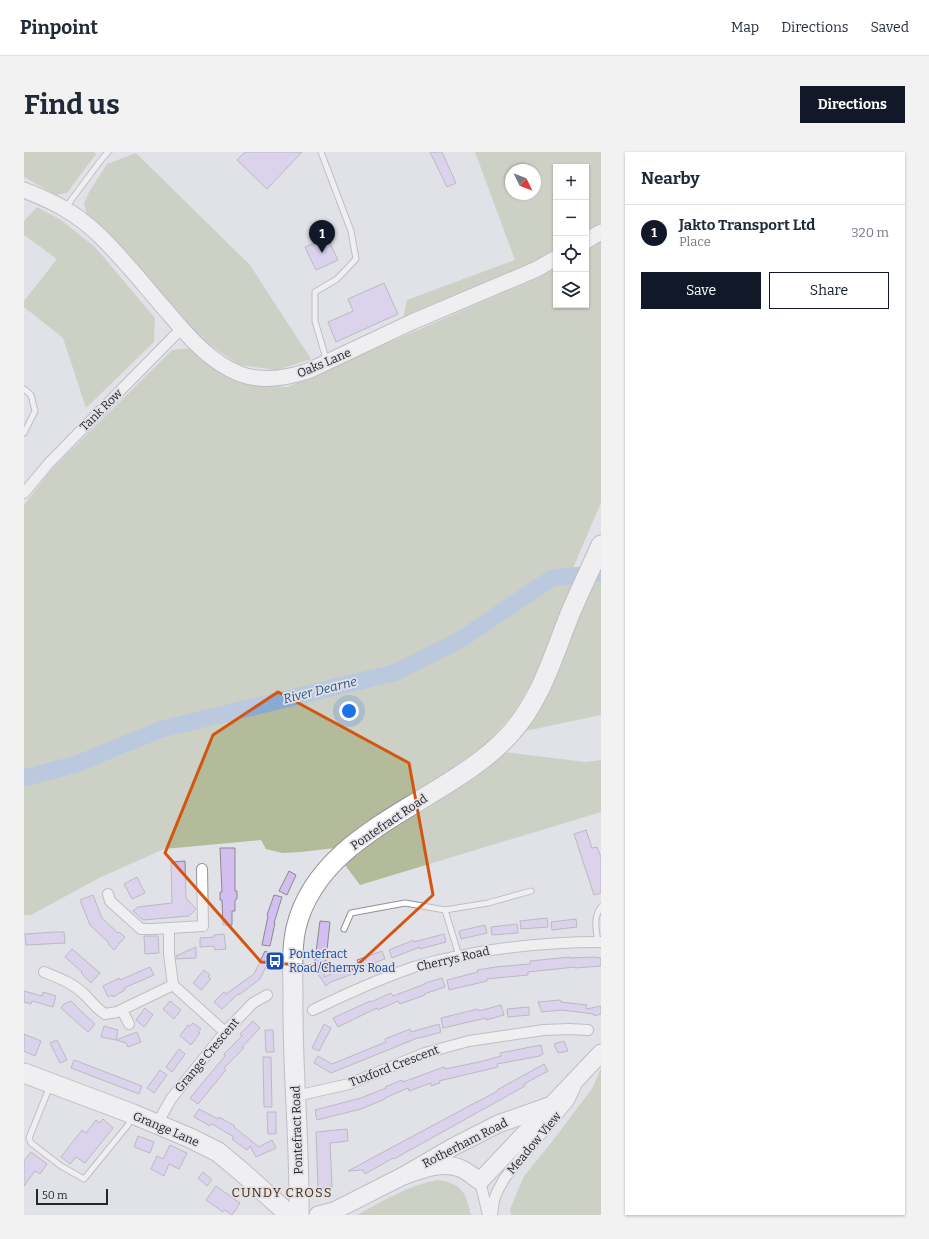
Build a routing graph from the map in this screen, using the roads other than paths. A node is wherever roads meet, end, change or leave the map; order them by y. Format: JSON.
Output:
{"nodes":[{"id":1,"x":108,"y":152,"type":"edge"},
{"id":2,"x":321,"y":152,"type":"edge"},
{"id":3,"x":24,"y":190,"type":"edge"},
{"id":4,"x":66,"y":208,"type":"junction"},
{"id":5,"x":601,"y":232,"type":"edge"},
{"id":6,"x":589,"y":239,"type":"edge"},
{"id":7,"x":553,"y":260,"type":"edge"},
{"id":8,"x":181,"y":329,"type":"junction"},
{"id":9,"x":327,"y":362,"type":"junction"},
{"id":10,"x":24,"y":389,"type":"edge"},
{"id":11,"x":24,"y":433,"type":"edge"},
{"id":12,"x":24,"y":493,"type":"edge"},
{"id":13,"x":600,"y":546,"type":"edge"},
{"id":14,"x":202,"y":869,"type":"dead end"},
{"id":15,"x":531,"y":891,"type":"dead end"},
{"id":16,"x":108,"y":894,"type":"dead end"},
{"id":17,"x":601,"y":907,"type":"edge"},
{"id":18,"x":445,"y":910,"type":"junction"},
{"id":19,"x":168,"y":928,"type":"junction"},
{"id":20,"x":344,"y":929,"type":"dead end"},
{"id":21,"x":600,"y":942,"type":"edge"},
{"id":22,"x":459,"y":956,"type":"junction"},
{"id":23,"x":44,"y":972,"type":"dead end"},
{"id":24,"x":173,"y":985,"type":"junction"},
{"id":25,"x":267,"y":995,"type":"dead end"},
{"id":26,"x":122,"y":1010,"type":"junction"},
{"id":27,"x":313,"y":1010,"type":"dead end"},
{"id":28,"x":129,"y":1024,"type":"dead end"},
{"id":29,"x":588,"y":1030,"type":"dead end"},
{"id":30,"x":225,"y":1032,"type":"junction"},
{"id":31,"x":601,"y":1053,"type":"edge"},
{"id":32,"x":581,"y":1073,"type":"junction"},
{"id":33,"x":24,"y":1074,"type":"edge"},
{"id":34,"x":51,"y":1084,"type":"junction"},
{"id":35,"x":296,"y":1096,"type":"junction"},
{"id":36,"x":552,"y":1105,"type":"junction"},
{"id":37,"x":133,"y":1114,"type":"junction"},
{"id":38,"x":157,"y":1124,"type":"junction"},
{"id":39,"x":403,"y":1176,"type":"junction"},
{"id":40,"x":480,"y":1181,"type":"junction"},
{"id":41,"x":290,"y":1215,"type":"edge"},
{"id":42,"x":299,"y":1215,"type":"edge"},
{"id":43,"x":318,"y":1215,"type":"edge"},
{"id":44,"x":488,"y":1215,"type":"edge"},
{"id":45,"x":492,"y":1215,"type":"edge"}],
"edges":[{"from":1,"to":4,"type":"lane"},
{"from":2,"to":9,"type":"lane"},
{"from":3,"to":4,"type":"street","name":"Oaks Lane"},
{"from":4,"to":8,"type":"street","name":"Oaks Lane"},
{"from":5,"to":6,"type":"street"},
{"from":7,"to":9,"type":"street","name":"Oaks Lane"},
{"from":8,"to":9,"type":"street","name":"Oaks Lane"},
{"from":8,"to":12,"type":"street","name":"Tank Row"},
{"from":10,"to":11,"type":"lane"},
{"from":13,"to":35,"type":"highway","name":"Pontefract Road"},
{"from":14,"to":19,"type":"street"},
{"from":15,"to":18,"type":"lane"},
{"from":16,"to":19,"type":"street"},
{"from":17,"to":21,"type":"lane"},
{"from":18,"to":20,"type":"lane"},
{"from":18,"to":22,"type":"lane"},
{"from":19,"to":24,"type":"street"},
{"from":21,"to":22,"type":"street","name":"Cherrys Road"},
{"from":22,"to":27,"type":"street","name":"Cherrys Road"},
{"from":23,"to":26,"type":"street"},
{"from":24,"to":26,"type":"street"},
{"from":24,"to":30,"type":"street"},
{"from":25,"to":30,"type":"street","name":"Grange Crescent"},
{"from":26,"to":28,"type":"street"},
{"from":29,"to":35,"type":"street","name":"Tuxford Crescent"},
{"from":30,"to":38,"type":"street","name":"Grange Crescent"},
{"from":31,"to":32,"type":"main road","name":"Rotherham Road"},
{"from":32,"to":36,"type":"main road","name":"Rotherham Road"},
{"from":32,"to":45,"type":"street","name":"Meadow View"},
{"from":33,"to":34,"type":"highway","name":"Grange Lane"},
{"from":34,"to":37,"type":"highway","name":"Grange Lane"},
{"from":34,"to":37,"type":"lane"},
{"from":35,"to":42,"type":"highway","name":"Pontefract Road"},
{"from":36,"to":39,"type":"main road","name":"Rotherham Road"},
{"from":36,"to":40,"type":"main road","name":"Rotherham Road"},
{"from":37,"to":38,"type":"highway","name":"Grange Lane"},
{"from":38,"to":41,"type":"highway","name":"Grange Lane"},
{"from":39,"to":40,"type":"main road","name":"Rotherham Road"},
{"from":39,"to":43,"type":"main road","name":"Rotherham Road"},
{"from":40,"to":44,"type":"street"}]}
